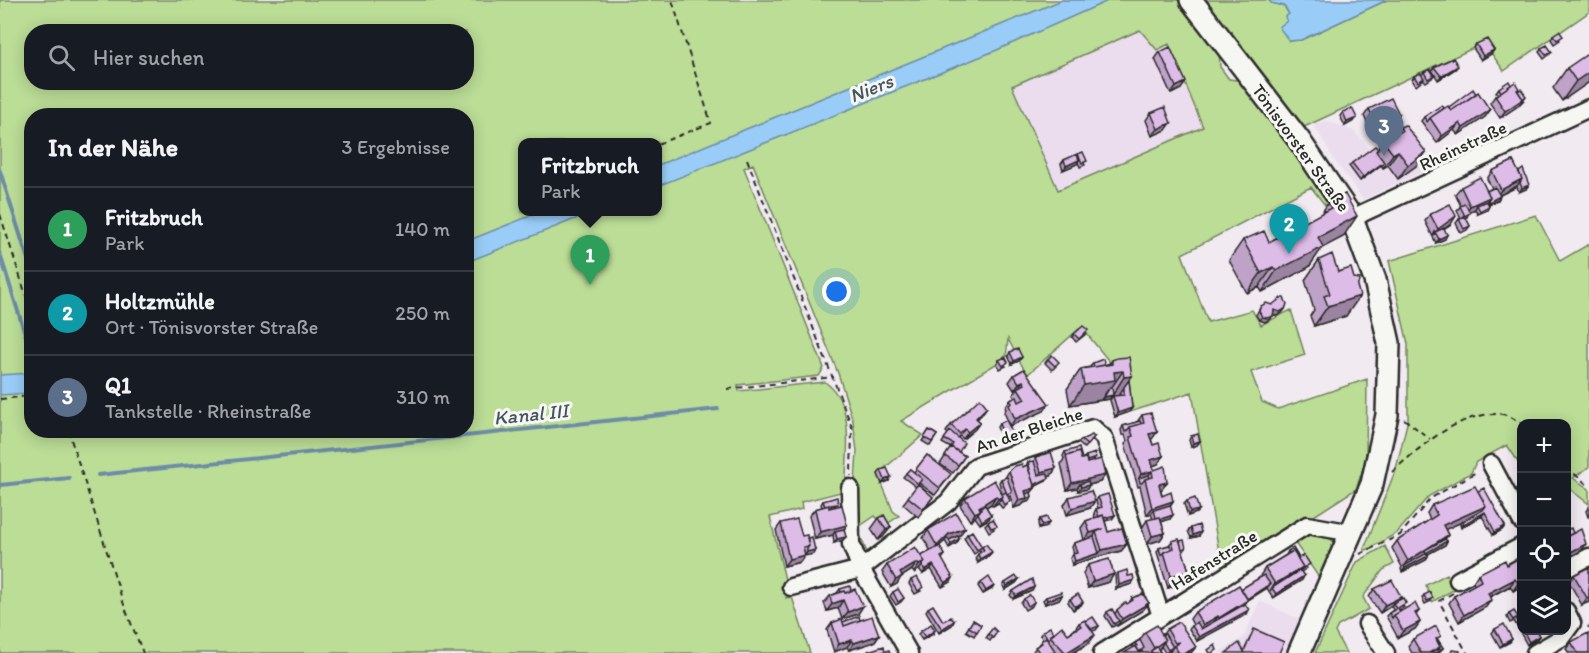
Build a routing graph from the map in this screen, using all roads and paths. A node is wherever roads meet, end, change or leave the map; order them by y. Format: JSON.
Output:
{"nodes":[{"id":1,"x":672,"y":0,"type":"edge"},
{"id":2,"x":1191,"y":0,"type":"edge"},
{"id":3,"x":1589,"y":108,"type":"edge"},
{"id":4,"x":662,"y":142,"type":"edge"},
{"id":5,"x":747,"y":159,"type":"dead end"},
{"id":6,"x":0,"y":214,"type":"edge"},
{"id":7,"x":1352,"y":218,"type":"junction"},
{"id":8,"x":24,"y":289,"type":"edge"},
{"id":9,"x":834,"y":377,"type":"junction"},
{"id":10,"x":727,"y":389,"type":"dead end"},
{"id":11,"x":24,"y":397,"type":"edge"},
{"id":12,"x":0,"y":399,"type":"edge"},
{"id":13,"x":1400,"y":415,"type":"dead end"},
{"id":14,"x":1517,"y":420,"type":"edge"},
{"id":15,"x":71,"y":438,"type":"edge"},
{"id":16,"x":1430,"y":439,"type":"junction"},
{"id":17,"x":1491,"y":464,"type":"joint"},
{"id":18,"x":1571,"y":471,"type":"edge"},
{"id":19,"x":1372,"y":484,"type":"junction"},
{"id":20,"x":1589,"y":486,"type":"edge"},
{"id":21,"x":850,"y":488,"type":"joint"},
{"id":22,"x":1517,"y":514,"type":"edge"},
{"id":23,"x":1353,"y":533,"type":"junction"},
{"id":24,"x":1517,"y":548,"type":"edge"},
{"id":25,"x":1589,"y":557,"type":"edge"},
{"id":26,"x":1342,"y":560,"type":"junction"},
{"id":27,"x":1571,"y":566,"type":"edge"},
{"id":28,"x":861,"y":569,"type":"junction"},
{"id":29,"x":1458,"y":580,"type":"joint"},
{"id":30,"x":791,"y":587,"type":"dead end"},
{"id":31,"x":1161,"y":616,"type":"junction"},
{"id":32,"x":1367,"y":624,"type":"dead end"},
{"id":33,"x":1564,"y":635,"type":"edge"},
{"id":34,"x":143,"y":653,"type":"edge"},
{"id":35,"x":909,"y":653,"type":"edge"},
{"id":36,"x":1102,"y":653,"type":"edge"},
{"id":37,"x":1299,"y":653,"type":"edge"},
{"id":38,"x":1386,"y":653,"type":"edge"},
{"id":39,"x":1467,"y":653,"type":"edge"},
{"id":40,"x":1535,"y":653,"type":"edge"}],
"edges":[{"from":1,"to":4,"type":"path"},
{"from":2,"to":7,"type":"main road","name":"Tönisvorster Straße"},
{"from":3,"to":7,"type":"street","name":"Rheinstraße"},
{"from":5,"to":9,"type":"path"},
{"from":6,"to":8,"type":"path"},
{"from":7,"to":19,"type":"main road","name":"Tönisvorster Straße"},
{"from":9,"to":10,"type":"path"},
{"from":9,"to":21,"type":"path"},
{"from":11,"to":12,"type":"path"},
{"from":13,"to":16,"type":"path"},
{"from":14,"to":16,"type":"path"},
{"from":15,"to":34,"type":"path"},
{"from":16,"to":19,"type":"path"},
{"from":17,"to":22,"type":"street"},
{"from":17,"to":26,"type":"path"},
{"from":18,"to":20,"type":"path"},
{"from":19,"to":23,"type":"main road","name":"Tönisvorster Straße"},
{"from":21,"to":28,"type":"street"},
{"from":23,"to":26,"type":"main road","name":"Tönisvorster Straße"},
{"from":23,"to":31,"type":"street","name":"Hafenstraße"},
{"from":24,"to":29,"type":"street"},
{"from":25,"to":27,"type":"street"},
{"from":26,"to":37,"type":"main road","name":"Tönisvorster Straße"},
{"from":28,"to":30,"type":"street"},
{"from":28,"to":31,"type":"street","name":"An der Bleiche"},
{"from":28,"to":35,"type":"street"},
{"from":29,"to":39,"type":"path"},
{"from":31,"to":36,"type":"street","name":"Hafenstraße"},
{"from":32,"to":38,"type":"street"},
{"from":33,"to":40,"type":"street"}]}
